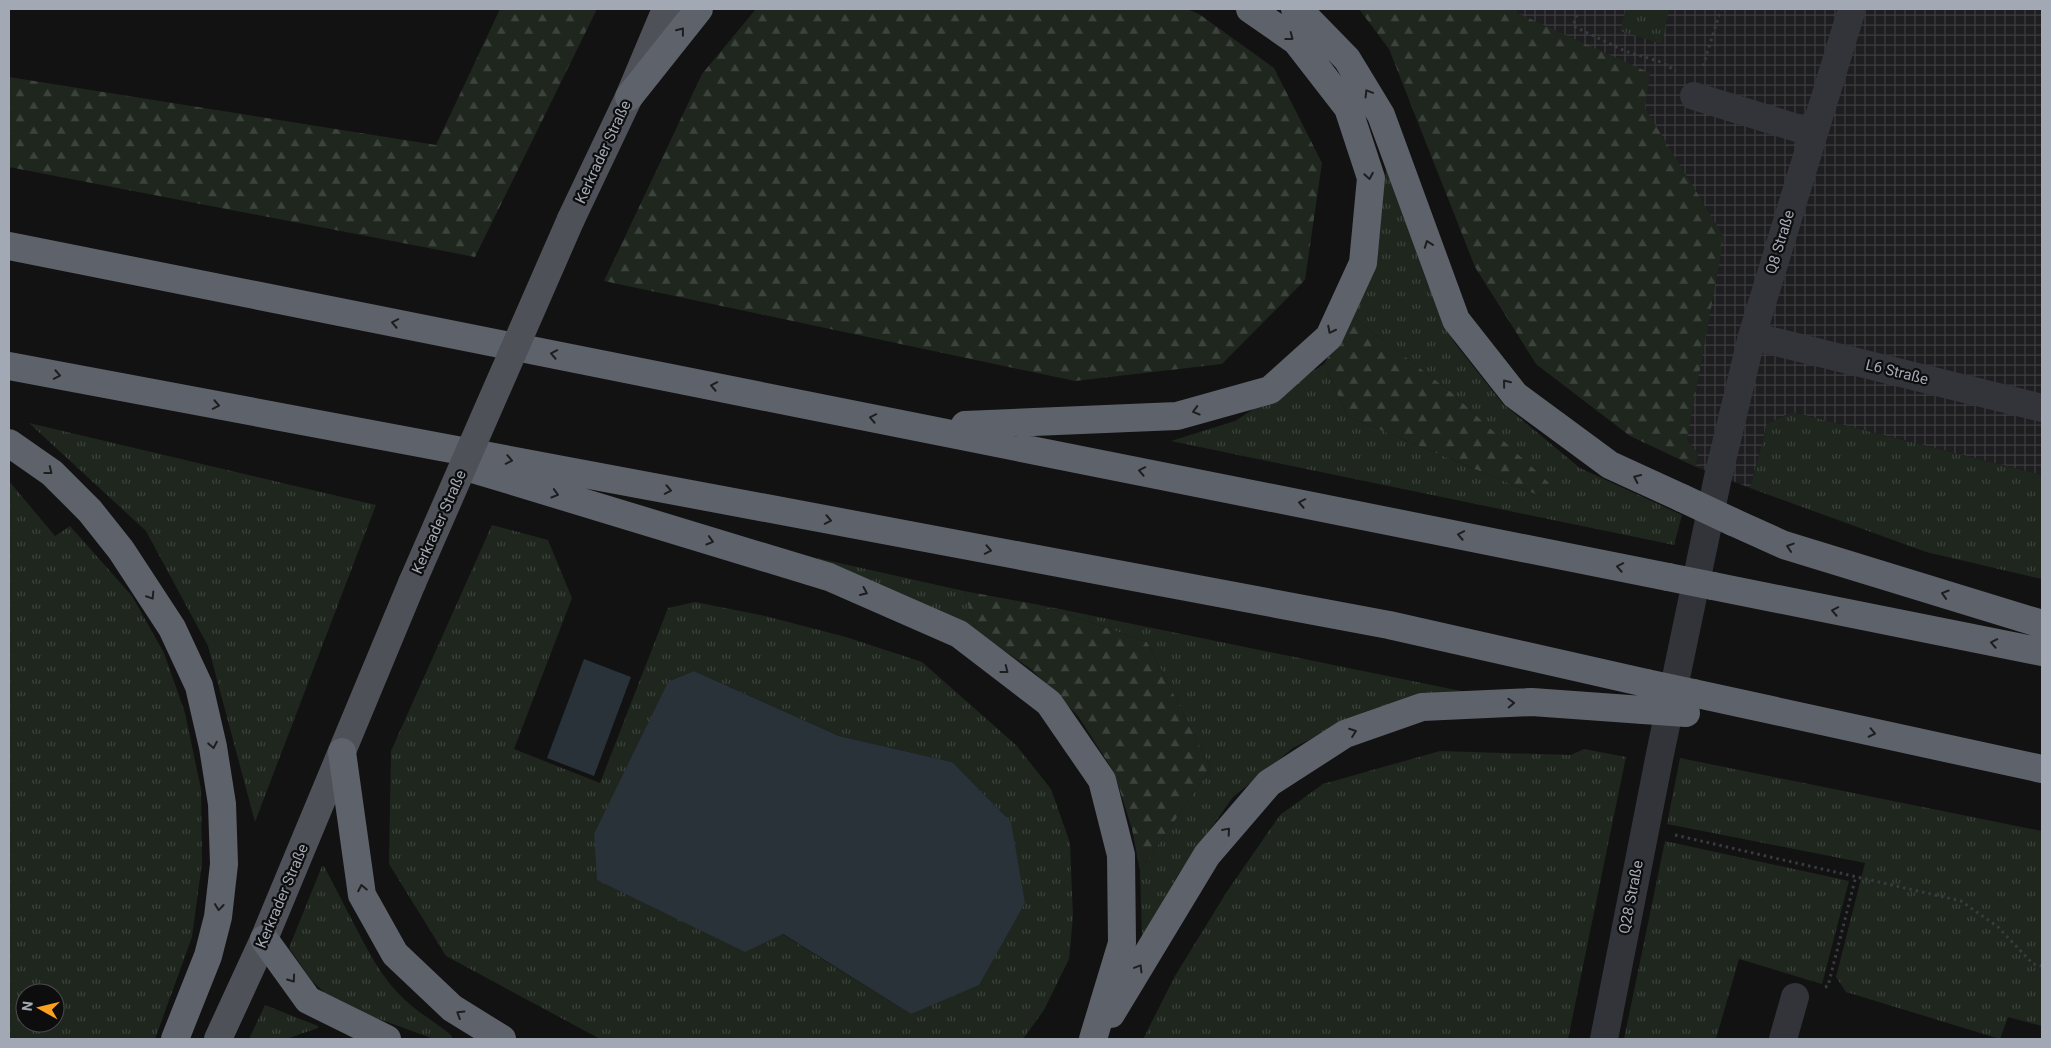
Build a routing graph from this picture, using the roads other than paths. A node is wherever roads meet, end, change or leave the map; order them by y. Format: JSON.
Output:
{"nodes":[{"id":1,"x":666,"y":9,"type":"edge"},
{"id":2,"x":699,"y":9,"type":"edge"},
{"id":3,"x":1250,"y":9,"type":"edge"},
{"id":4,"x":1295,"y":9,"type":"edge"},
{"id":5,"x":1852,"y":9,"type":"edge"},
{"id":6,"x":1697,"y":85,"type":"road end"},
{"id":7,"x":629,"y":97,"type":"junction"},
{"id":8,"x":1813,"y":132,"type":"junction"},
{"id":9,"x":9,"y":246,"type":"edge"},
{"id":10,"x":1752,"y":336,"type":"junction"},
{"id":11,"x":9,"y":366,"type":"edge"},
{"id":12,"x":2042,"y":408,"type":"edge"},
{"id":13,"x":921,"y":427,"type":"junction"},
{"id":14,"x":340,"y":429,"type":"junction"},
{"id":15,"x":9,"y":443,"type":"edge"},
{"id":16,"x":1718,"y":477,"type":"joint"},
{"id":17,"x":2042,"y":624,"type":"edge"},
{"id":18,"x":2042,"y":652,"type":"edge"},
{"id":19,"x":1689,"y":703,"type":"junction"},
{"id":20,"x":342,"y":752,"type":"junction"},
{"id":21,"x":2042,"y":768,"type":"edge"},
{"id":22,"x":264,"y":939,"type":"junction"},
{"id":23,"x":1795,"y":997,"type":"road end"},
{"id":24,"x":175,"y":1039,"type":"edge"},
{"id":25,"x":218,"y":1039,"type":"edge"},
{"id":26,"x":387,"y":1039,"type":"edge"},
{"id":27,"x":502,"y":1039,"type":"edge"},
{"id":28,"x":1094,"y":1039,"type":"edge"},
{"id":29,"x":1604,"y":1039,"type":"edge"},
{"id":30,"x":1783,"y":1039,"type":"edge"}],
"edges":[{"from":1,"to":7,"type":"main road","name":"Kerkrader Straße"},
{"from":7,"to":2,"type":"highway","one_way":true},
{"from":3,"to":13,"type":"highway","one_way":true},
{"from":17,"to":4,"type":"highway","one_way":true,"bridge":true},
{"from":5,"to":8,"type":"lane","name":"Q8 Straße"},
{"from":6,"to":8,"type":"lane"},
{"from":7,"to":20,"type":"main road","name":"Kerkrader Straße","bridge":true},
{"from":8,"to":10,"type":"lane","name":"Q8 Straße"},
{"from":13,"to":9,"type":"highway","one_way":true},
{"from":10,"to":12,"type":"lane","name":"L6 Straße"},
{"from":10,"to":16,"type":"lane","name":"Q8 Straße"},
{"from":11,"to":14,"type":"highway","one_way":true},
{"from":18,"to":13,"type":"highway","one_way":true,"bridge":true},
{"from":14,"to":19,"type":"highway","one_way":true,"bridge":true},
{"from":14,"to":28,"type":"highway","one_way":true},
{"from":15,"to":24,"type":"highway","one_way":true},
{"from":16,"to":29,"type":"lane","name":"Q28 Straße"},
{"from":19,"to":21,"type":"highway","one_way":true},
{"from":28,"to":19,"type":"highway","one_way":true,"bridge":true},
{"from":20,"to":22,"type":"main road","name":"Kerkrader Straße"},
{"from":27,"to":20,"type":"highway","one_way":true},
{"from":22,"to":25,"type":"main road","name":"Kerkrader Straße"},
{"from":22,"to":26,"type":"highway","one_way":true},
{"from":23,"to":30,"type":"lane"}]}
